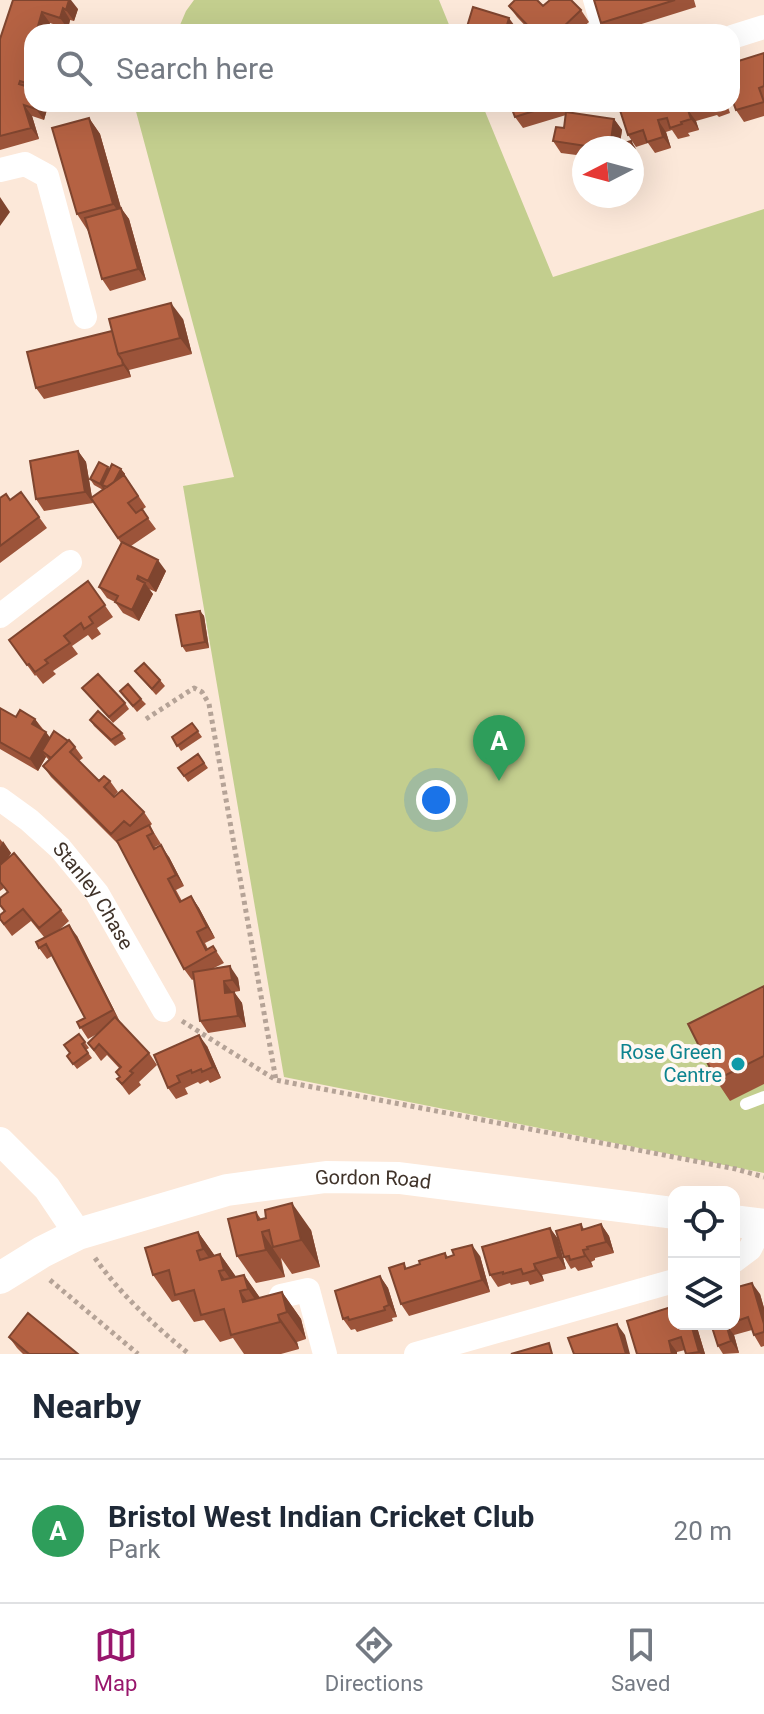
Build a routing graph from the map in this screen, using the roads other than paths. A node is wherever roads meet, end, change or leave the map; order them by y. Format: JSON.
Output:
{"nodes":[{"id":1,"x":589,"y":0,"type":"edge"},
{"id":2,"x":596,"y":24,"type":"edge"},
{"id":3,"x":764,"y":27,"type":"edge"},
{"id":4,"x":740,"y":34,"type":"edge"},
{"id":5,"x":0,"y":170,"type":"edge"},
{"id":6,"x":85,"y":317,"type":"dead end"},
{"id":7,"x":70,"y":562,"type":"dead end"},
{"id":8,"x":0,"y":616,"type":"edge"},
{"id":9,"x":0,"y":799,"type":"edge"},
{"id":10,"x":164,"y":1010,"type":"road end"},
{"id":11,"x":764,"y":1097,"type":"edge"},
{"id":12,"x":746,"y":1104,"type":"dead end"},
{"id":13,"x":0,"y":1141,"type":"edge"},
{"id":14,"x":668,"y":1212,"type":"edge"},
{"id":15,"x":753,"y":1224,"type":"edge"},
{"id":16,"x":78,"y":1234,"type":"junction"},
{"id":17,"x":738,"y":1258,"type":"edge"},
{"id":18,"x":0,"y":1278,"type":"edge"},
{"id":19,"x":668,"y":1283,"type":"edge"},
{"id":20,"x":281,"y":1296,"type":"edge"},
{"id":21,"x":458,"y":1348,"type":"edge"},
{"id":22,"x":325,"y":1354,"type":"edge"},
{"id":23,"x":416,"y":1354,"type":"edge"}],
"edges":[{"from":1,"to":2,"type":"lane"},
{"from":3,"to":4,"type":"street"},
{"from":5,"to":6,"type":"street"},
{"from":7,"to":8,"type":"street"},
{"from":9,"to":10,"type":"street","name":"Stanley Chase"},
{"from":11,"to":12,"type":"lane"},
{"from":13,"to":16,"type":"street"},
{"from":14,"to":16,"type":"main road","name":"Gordon Road"},
{"from":15,"to":17,"type":"street"},
{"from":16,"to":18,"type":"main road","name":"Gordon Road"},
{"from":19,"to":21,"type":"street"},
{"from":20,"to":22,"type":"street"},
{"from":21,"to":23,"type":"street"}]}
